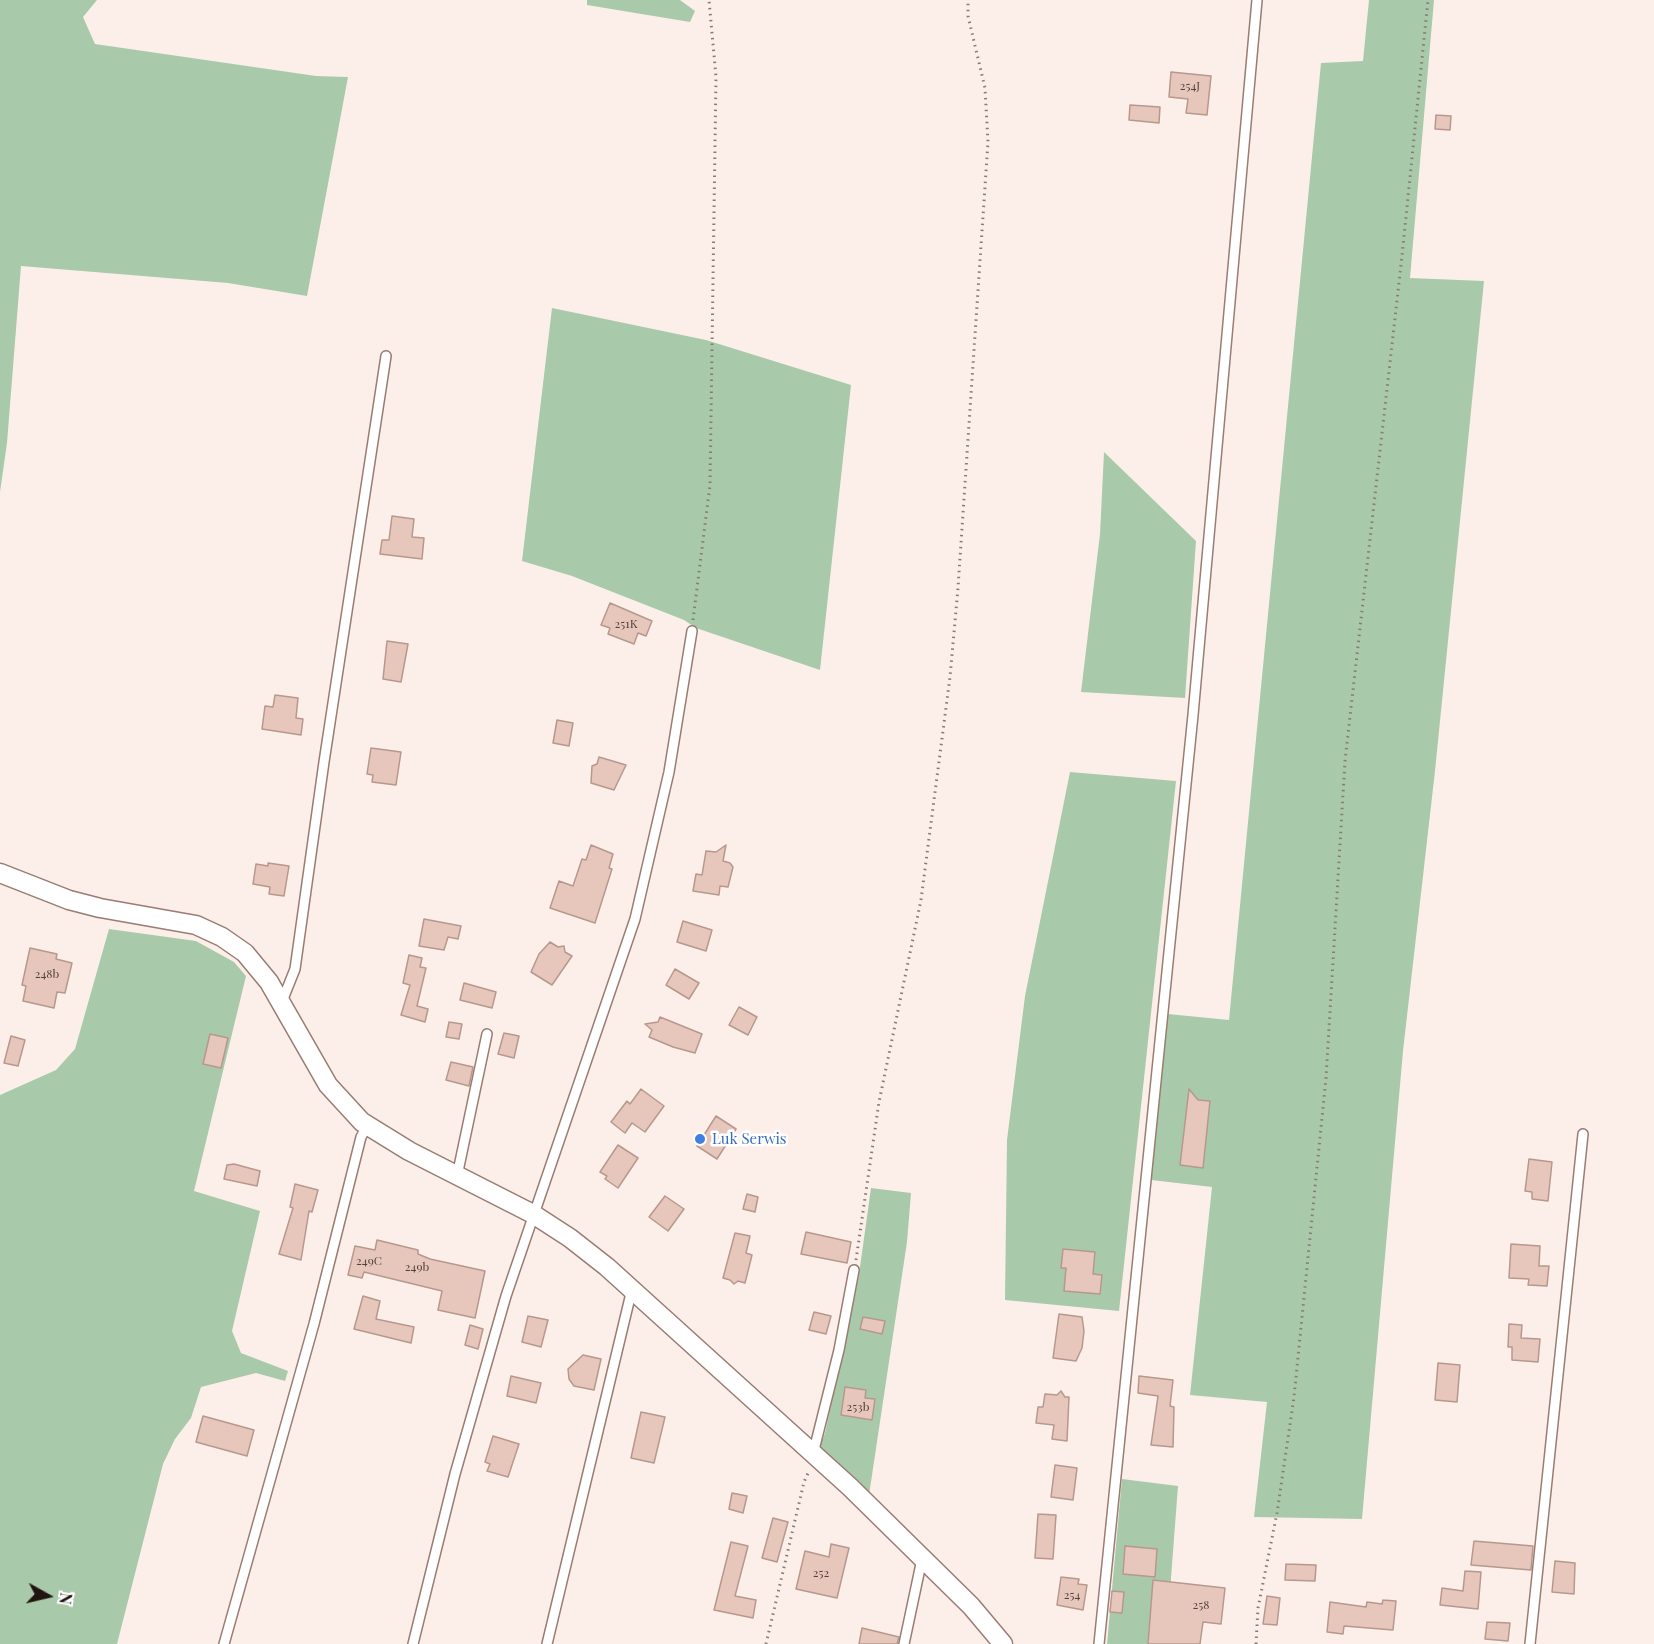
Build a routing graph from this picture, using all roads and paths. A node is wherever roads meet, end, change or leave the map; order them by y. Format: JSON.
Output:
{"nodes":[{"id":1,"x":709,"y":0,"type":"edge"},
{"id":2,"x":968,"y":0,"type":"edge"},
{"id":3,"x":1257,"y":0,"type":"edge"},
{"id":4,"x":1428,"y":0,"type":"edge"},
{"id":5,"x":386,"y":356,"type":"dead end"},
{"id":6,"x":692,"y":631,"type":"joint"},
{"id":7,"x":0,"y":873,"type":"edge"},
{"id":8,"x":281,"y":1004,"type":"junction"},
{"id":9,"x":487,"y":1034,"type":"dead end"},
{"id":10,"x":367,"y":1126,"type":"junction"},
{"id":11,"x":1583,"y":1134,"type":"dead end"},
{"id":12,"x":457,"y":1176,"type":"junction"},
{"id":13,"x":533,"y":1214,"type":"junction"},
{"id":14,"x":854,"y":1270,"type":"joint"},
{"id":15,"x":632,"y":1289,"type":"junction"},
{"id":16,"x":814,"y":1455,"type":"junction"},
{"id":17,"x":923,"y":1557,"type":"junction"},
{"id":18,"x":224,"y":1644,"type":"edge"},
{"id":19,"x":413,"y":1644,"type":"edge"},
{"id":20,"x":547,"y":1644,"type":"edge"},
{"id":21,"x":766,"y":1644,"type":"edge"},
{"id":22,"x":904,"y":1644,"type":"edge"},
{"id":23,"x":1003,"y":1644,"type":"edge"},
{"id":24,"x":1099,"y":1644,"type":"edge"},
{"id":25,"x":1256,"y":1644,"type":"edge"},
{"id":26,"x":1530,"y":1644,"type":"edge"}],
"edges":[{"from":1,"to":6,"type":"path"},
{"from":2,"to":14,"type":"path"},
{"from":3,"to":24,"type":"lane"},
{"from":4,"to":25,"type":"path"},
{"from":5,"to":8,"type":"lane"},
{"from":6,"to":13,"type":"lane"},
{"from":7,"to":8,"type":"street"},
{"from":8,"to":10,"type":"street"},
{"from":9,"to":12,"type":"lane"},
{"from":10,"to":12,"type":"street"},
{"from":10,"to":18,"type":"lane"},
{"from":11,"to":26,"type":"lane"},
{"from":12,"to":13,"type":"street"},
{"from":13,"to":15,"type":"street"},
{"from":13,"to":19,"type":"lane"},
{"from":14,"to":16,"type":"lane"},
{"from":15,"to":16,"type":"street"},
{"from":15,"to":20,"type":"lane"},
{"from":16,"to":17,"type":"street"},
{"from":16,"to":21,"type":"path"},
{"from":17,"to":22,"type":"lane"},
{"from":17,"to":23,"type":"street"}]}
